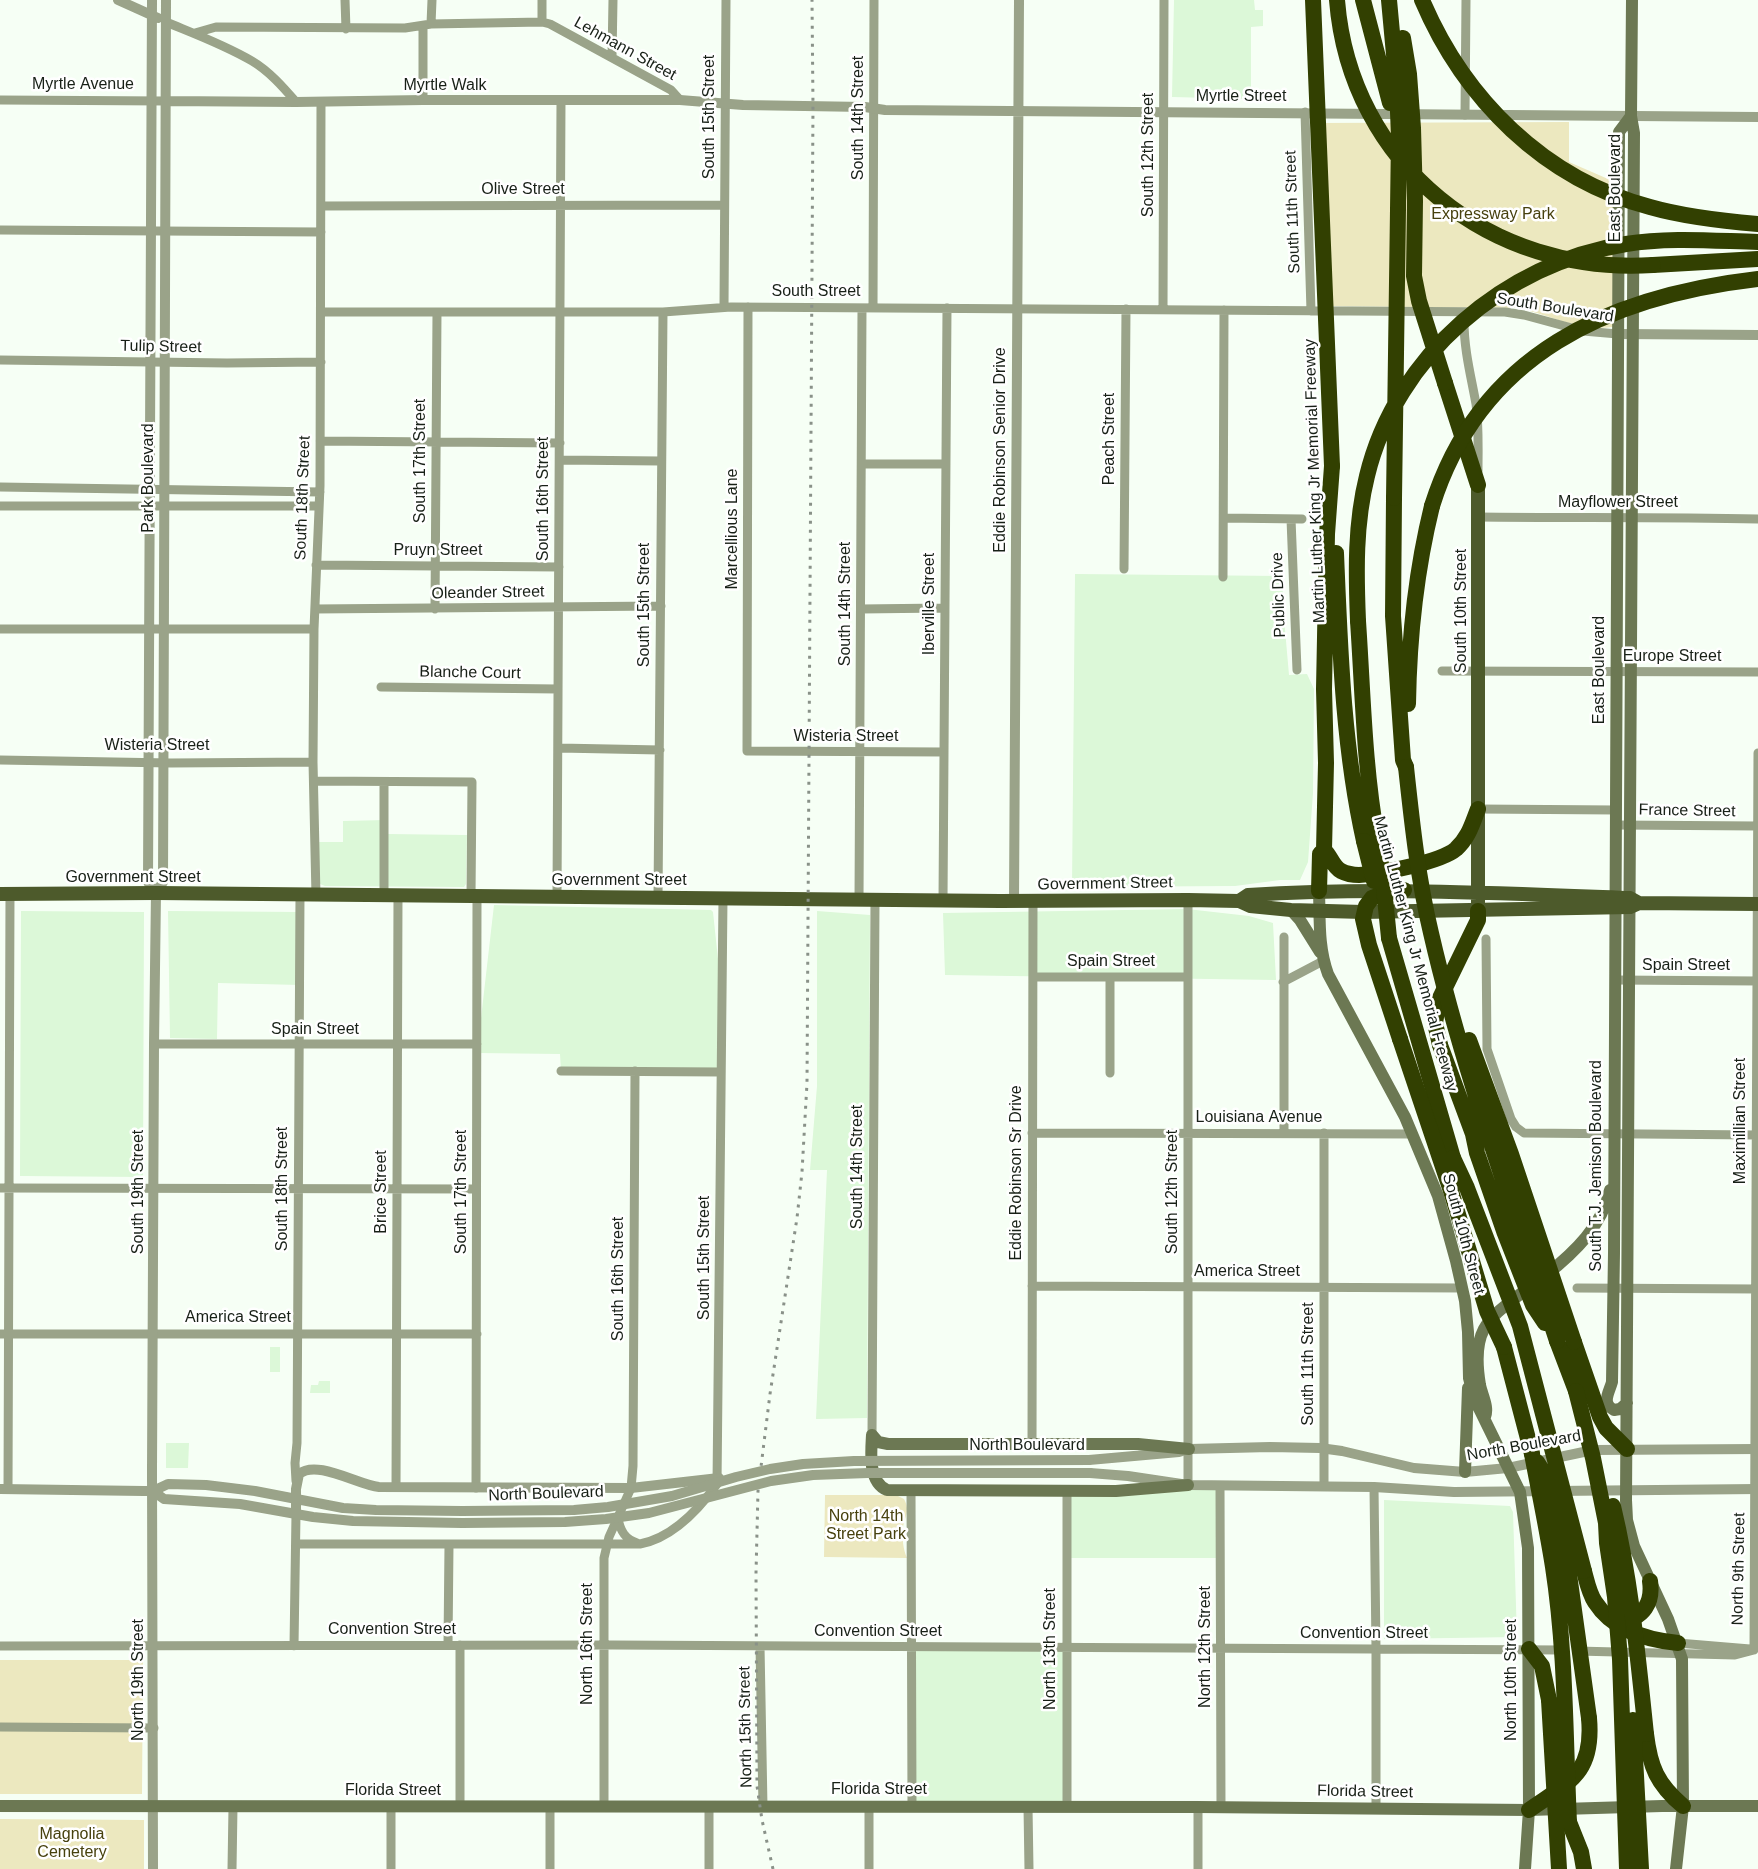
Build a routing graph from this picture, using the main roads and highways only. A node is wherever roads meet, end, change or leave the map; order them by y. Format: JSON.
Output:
{"nodes":[{"id":1,"x":1313,"y":0,"type":"edge"},
{"id":2,"x":1337,"y":0,"type":"edge"},
{"id":3,"x":1363,"y":0,"type":"edge"},
{"id":4,"x":1391,"y":0,"type":"edge"},
{"id":5,"x":1422,"y":0,"type":"edge"},
{"id":6,"x":1632,"y":0,"type":"edge"},
{"id":7,"x":1631,"y":116,"type":"junction"},
{"id":8,"x":1398,"y":120,"type":"junction"},
{"id":9,"x":1758,"y":224,"type":"edge"},
{"id":10,"x":1758,"y":242,"type":"edge"},
{"id":11,"x":1758,"y":259,"type":"edge"},
{"id":12,"x":1758,"y":279,"type":"edge"},
{"id":13,"x":1478,"y":485,"type":"joint"},
{"id":14,"x":1331,"y":535,"type":"junction"},
{"id":15,"x":1406,"y":762,"type":"junction"},
{"id":16,"x":1478,"y":809,"type":"junction"},
{"id":17,"x":1370,"y":840,"type":"junction"},
{"id":18,"x":1324,"y":850,"type":"junction"},
{"id":19,"x":1404,"y":890,"type":"junction"},
{"id":20,"x":1319,"y":891,"type":"junction"},
{"id":21,"x":1478,"y":892,"type":"junction"},
{"id":22,"x":5,"y":894,"type":"edge"},
{"id":23,"x":1239,"y":901,"type":"junction"},
{"id":24,"x":1624,"y":902,"type":"junction"},
{"id":25,"x":1757,"y":904,"type":"edge"},
{"id":26,"x":1291,"y":910,"type":"junction"},
{"id":27,"x":1320,"y":911,"type":"junction"},
{"id":28,"x":1478,"y":911,"type":"junction"},
{"id":29,"x":1363,"y":912,"type":"junction"},
{"id":30,"x":1323,"y":959,"type":"junction"},
{"id":31,"x":1453,"y":1158,"type":"junction"},
{"id":32,"x":1614,"y":1169,"type":"junction"},
{"id":33,"x":1493,"y":1316,"type":"junction"},
{"id":34,"x":1468,"y":1323,"type":"junction"},
{"id":35,"x":1566,"y":1342,"type":"junction"},
{"id":36,"x":1504,"y":1347,"type":"junction"},
{"id":37,"x":1469,"y":1378,"type":"junction"},
{"id":38,"x":1576,"y":1391,"type":"junction"},
{"id":39,"x":1627,"y":1403,"type":"junction"},
{"id":40,"x":1484,"y":1421,"type":"junction"},
{"id":41,"x":1189,"y":1449,"type":"road end"},
{"id":42,"x":1627,"y":1449,"type":"junction"},
{"id":43,"x":1532,"y":1454,"type":"junction"},
{"id":44,"x":1465,"y":1472,"type":"road end"},
{"id":45,"x":1188,"y":1485,"type":"road end"},
{"id":46,"x":1520,"y":1492,"type":"joint"},
{"id":47,"x":1650,"y":1581,"type":"junction"},
{"id":48,"x":1609,"y":1617,"type":"junction"},
{"id":49,"x":1619,"y":1640,"type":"junction"},
{"id":50,"x":1679,"y":1648,"type":"junction"},
{"id":51,"x":1529,"y":1649,"type":"junction"},
{"id":52,"x":0,"y":1806,"type":"edge"},
{"id":53,"x":1683,"y":1806,"type":"junction"},
{"id":54,"x":1758,"y":1806,"type":"edge"},
{"id":55,"x":1529,"y":1810,"type":"junction"},
{"id":56,"x":1569,"y":1822,"type":"junction"},
{"id":57,"x":1525,"y":1869,"type":"edge"},
{"id":58,"x":1558,"y":1869,"type":"edge"},
{"id":59,"x":1572,"y":1869,"type":"edge"},
{"id":60,"x":1584,"y":1869,"type":"edge"},
{"id":61,"x":1627,"y":1869,"type":"edge"},
{"id":62,"x":1641,"y":1869,"type":"edge"},
{"id":63,"x":1676,"y":1869,"type":"edge"}],
"edges":[{"from":1,"to":14,"type":"highway","name":"Martin Luther King Jr Memorial Freeway","bridge":true},
{"from":2,"to":11,"type":"highway","bridge":true},
{"from":3,"to":8,"type":"highway","bridge":true},
{"from":4,"to":8,"type":"highway","name":"Martin Luther King Jr Memorial Freeway","bridge":true},
{"from":4,"to":13,"type":"highway","bridge":true},
{"from":5,"to":9,"type":"highway","bridge":true},
{"from":6,"to":7,"type":"main road"},
{"from":7,"to":24,"type":"main road","name":"East Boulevard"},
{"from":7,"to":24,"type":"main road","name":"East Boulevard"},
{"from":8,"to":15,"type":"highway","name":"Martin Luther King Jr Memorial Freeway","bridge":true},
{"from":10,"to":17,"type":"highway","bridge":true},
{"from":12,"to":15,"type":"highway","bridge":true},
{"from":13,"to":16,"type":"main road","name":"South 10th Street"},
{"from":14,"to":17,"type":"highway","name":"Martin Luther King Jr Memorial Freeway"},
{"from":14,"to":18,"type":"highway"},
{"from":15,"to":35,"type":"highway","name":"Martin Luther King Jr Memorial Freeway","bridge":true},
{"from":16,"to":18,"type":"highway"},
{"from":16,"to":21,"type":"main road","name":"South 10th Street"},
{"from":17,"to":31,"type":"highway","name":"Martin Luther King Jr Memorial Freeway","bridge":true},
{"from":18,"to":20,"type":"highway"},
{"from":19,"to":20,"type":"main road","name":"Government Street"},
{"from":19,"to":21,"type":"main road","name":"Government Street"},
{"from":19,"to":29,"type":"highway"},
{"from":20,"to":23,"type":"main road","name":"Government Street"},
{"from":20,"to":27,"type":"main road","name":"South 10th Street"},
{"from":21,"to":24,"type":"main road","name":"Government Street"},
{"from":21,"to":28,"type":"main road","name":"South 10th Street"},
{"from":22,"to":23,"type":"main road","name":"Government Street"},
{"from":23,"to":26,"type":"main road","name":"Government Street"},
{"from":24,"to":25,"type":"main road","name":"Government Street"},
{"from":24,"to":28,"type":"main road","name":"Government Street"},
{"from":24,"to":32,"type":"main road","name":"South T.J. Jemison Boulevard"},
{"from":24,"to":39,"type":"main road","name":"South T.J. Jemison Boulevard"},
{"from":26,"to":27,"type":"main road","name":"Government Street"},
{"from":26,"to":30,"type":"main road"},
{"from":27,"to":29,"type":"main road","name":"Government Street"},
{"from":27,"to":30,"type":"main road","name":"South 10th Street"},
{"from":28,"to":29,"type":"main road","name":"Government Street"},
{"from":28,"to":35,"type":"highway","bridge":true},
{"from":29,"to":36,"type":"highway","bridge":true},
{"from":30,"to":34,"type":"main road","name":"South 10th Street"},
{"from":31,"to":36,"type":"highway","name":"Martin Luther King Jr Memorial Freeway","bridge":true},
{"from":31,"to":48,"type":"highway","bridge":true},
{"from":32,"to":33,"type":"main road"},
{"from":32,"to":39,"type":"main road","name":"South T.J. Jemison Boulevard"},
{"from":33,"to":34,"type":"main road"},
{"from":33,"to":40,"type":"main road"},
{"from":34,"to":37,"type":"main road","name":"South 10th Street"},
{"from":35,"to":38,"type":"highway","name":"Martin Luther King Jr Memorial Freeway"},
{"from":35,"to":42,"type":"highway"},
{"from":36,"to":43,"type":"highway","name":"Martin Luther King Jr Memorial Freeway"},
{"from":37,"to":40,"type":"main road","name":"South 10th Street"},
{"from":37,"to":44,"type":"main road"},
{"from":38,"to":49,"type":"highway","name":"Martin Luther King Jr Memorial Freeway","bridge":true},
{"from":38,"to":53,"type":"highway","bridge":true},
{"from":39,"to":42,"type":"main road","name":"South T.J. Jemison Boulevard"},
{"from":40,"to":46,"type":"main road","name":"South 10th Street"},
{"from":41,"to":45,"type":"main road"},
{"from":42,"to":47,"type":"main road","name":"South T.J. Jemison Boulevard"},
{"from":43,"to":55,"type":"highway","bridge":true},
{"from":43,"to":56,"type":"highway","name":"Martin Luther King Jr Memorial Freeway","bridge":true},
{"from":46,"to":51,"type":"main road","name":"North 10th Street"},
{"from":47,"to":48,"type":"highway"},
{"from":47,"to":50,"type":"main road","name":"South T.J. Jemison Boulevard"},
{"from":48,"to":50,"type":"highway"},
{"from":49,"to":61,"type":"highway","name":"Martin Luther King Jr Memorial Freeway","bridge":true},
{"from":49,"to":62,"type":"highway","bridge":true},
{"from":50,"to":53,"type":"main road"},
{"from":51,"to":55,"type":"main road","name":"North 10th Street"},
{"from":51,"to":58,"type":"highway","bridge":true},
{"from":52,"to":55,"type":"main road","name":"Florida Street"},
{"from":53,"to":54,"type":"main road","name":"Florida Street"},
{"from":53,"to":55,"type":"main road","name":"Florida Street"},
{"from":53,"to":63,"type":"main road"},
{"from":55,"to":57,"type":"main road","name":"North 10th Street"},
{"from":56,"to":59,"type":"highway","name":"Martin Luther King Jr Memorial Freeway"},
{"from":56,"to":60,"type":"highway"}]}
